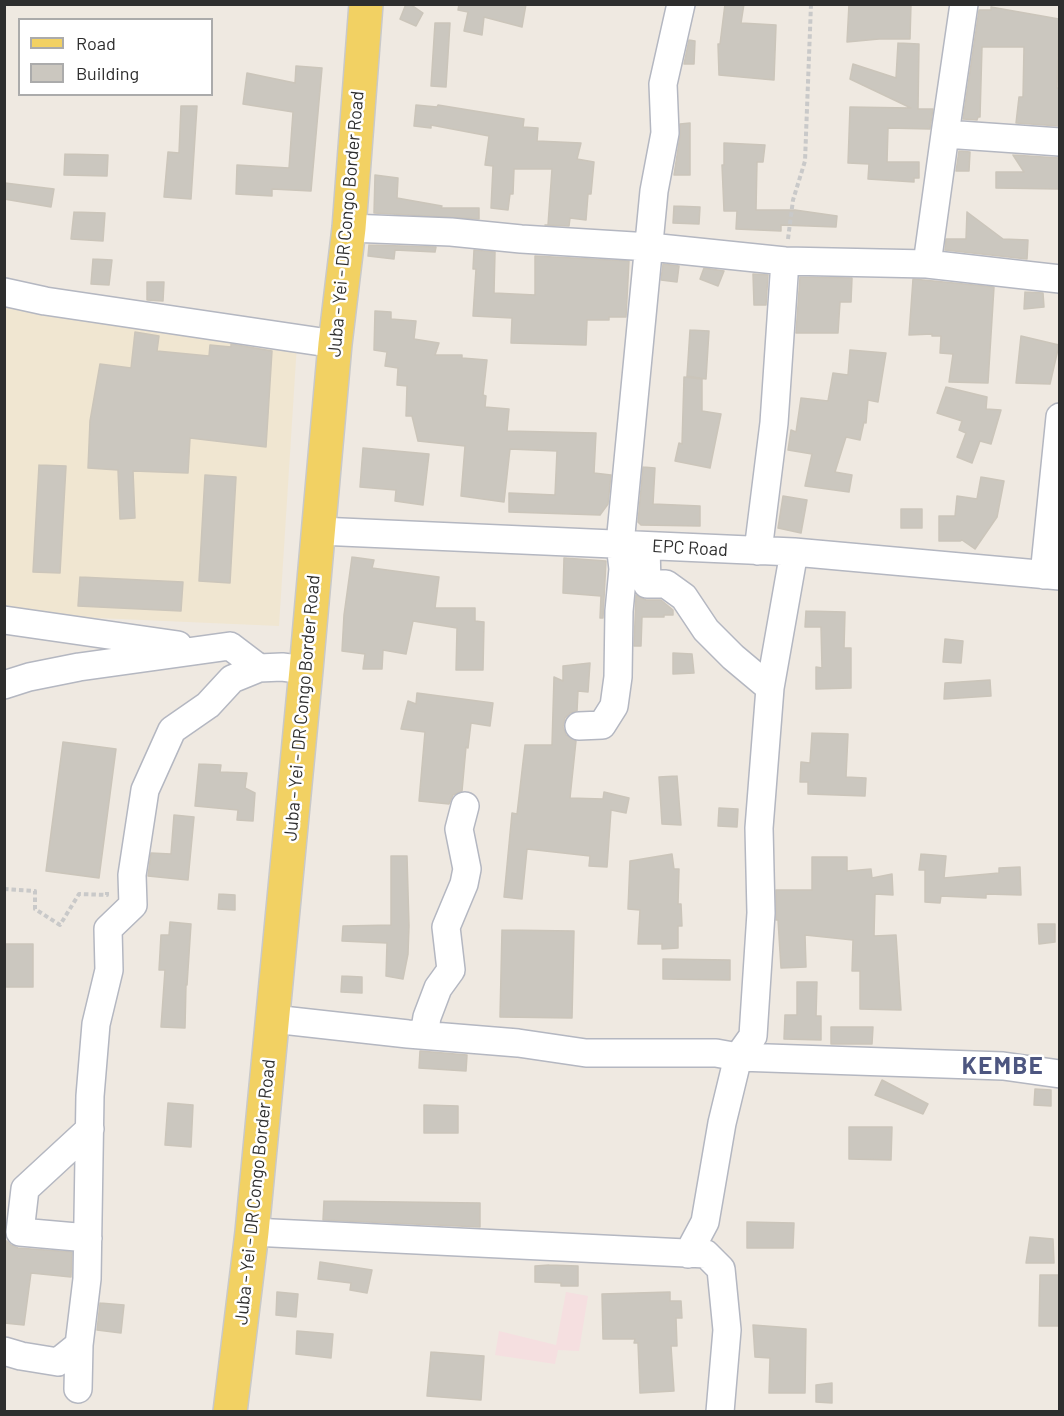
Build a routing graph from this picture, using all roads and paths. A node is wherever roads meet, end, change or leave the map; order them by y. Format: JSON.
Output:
{"nodes":[{"id":1,"x":366,"y":4,"type":"edge"},
{"id":2,"x":681,"y":4,"type":"edge"},
{"id":3,"x":811,"y":4,"type":"edge"},
{"id":4,"x":964,"y":4,"type":"edge"},
{"id":5,"x":945,"y":134,"type":"junction"},
{"id":6,"x":1059,"y":142,"type":"edge"},
{"id":7,"x":349,"y":228,"type":"junction"},
{"id":8,"x":650,"y":247,"type":"junction"},
{"id":9,"x":786,"y":261,"type":"junction"},
{"id":10,"x":927,"y":264,"type":"junction"},
{"id":11,"x":1059,"y":279,"type":"edge"},
{"id":12,"x":4,"y":292,"type":"edge"},
{"id":13,"x":335,"y":344,"type":"junction"},
{"id":14,"x":1059,"y":417,"type":"edge"},
{"id":15,"x":319,"y":531,"type":"junction"},
{"id":16,"x":633,"y":545,"type":"junction"},
{"id":17,"x":758,"y":551,"type":"junction"},
{"id":18,"x":794,"y":552,"type":"junction"},
{"id":19,"x":1052,"y":575,"type":"edge"},
{"id":20,"x":4,"y":620,"type":"edge"},
{"id":21,"x":203,"y":649,"type":"junction"},
{"id":22,"x":259,"y":668,"type":"junction"},
{"id":23,"x":306,"y":670,"type":"junction"},
{"id":24,"x":4,"y":685,"type":"edge"},
{"id":25,"x":770,"y":688,"type":"junction"},
{"id":26,"x":579,"y":726,"type":"dead end"},
{"id":27,"x":465,"y":806,"type":"dead end"},
{"id":28,"x":108,"y":886,"type":"dead end"},
{"id":29,"x":4,"y":889,"type":"edge"},
{"id":30,"x":273,"y":1019,"type":"junction"},
{"id":31,"x":424,"y":1035,"type":"junction"},
{"id":32,"x":738,"y":1058,"type":"junction"},
{"id":33,"x":1059,"y":1074,"type":"edge"},
{"id":34,"x":90,"y":1129,"type":"junction"},
{"id":35,"x":252,"y":1232,"type":"junction"},
{"id":36,"x":88,"y":1238,"type":"junction"},
{"id":37,"x":688,"y":1254,"type":"junction"},
{"id":38,"x":79,"y":1345,"type":"junction"},
{"id":39,"x":4,"y":1351,"type":"edge"},
{"id":40,"x":78,"y":1389,"type":"dead end"},
{"id":41,"x":230,"y":1412,"type":"edge"},
{"id":42,"x":720,"y":1412,"type":"edge"}],
"edges":[{"from":1,"to":7,"type":"main road","name":"Juba - Yei - DR Congo Border Road"},
{"from":2,"to":8,"type":"street"},
{"from":3,"to":9,"type":"path"},
{"from":4,"to":5,"type":"street"},
{"from":5,"to":6,"type":"street"},
{"from":5,"to":10,"type":"street"},
{"from":7,"to":8,"type":"street"},
{"from":7,"to":13,"type":"main road","name":"Juba - Yei - DR Congo Border Road"},
{"from":8,"to":9,"type":"street"},
{"from":8,"to":16,"type":"street"},
{"from":9,"to":10,"type":"street"},
{"from":9,"to":17,"type":"street"},
{"from":10,"to":11,"type":"street"},
{"from":12,"to":13,"type":"street"},
{"from":13,"to":15,"type":"main road","name":"Juba - Yei - DR Congo Border Road"},
{"from":14,"to":19,"type":"street"},
{"from":15,"to":16,"type":"street","name":"EPC Road"},
{"from":15,"to":23,"type":"main road","name":"Juba - Yei - DR Congo Border Road"},
{"from":16,"to":17,"type":"street","name":"EPC Road"},
{"from":16,"to":25,"type":"street"},
{"from":16,"to":26,"type":"street"},
{"from":17,"to":18,"type":"street","name":"EPC Road"},
{"from":18,"to":19,"type":"street","name":"EPC Road"},
{"from":18,"to":25,"type":"street"},
{"from":20,"to":21,"type":"street"},
{"from":21,"to":22,"type":"street"},
{"from":21,"to":24,"type":"street"},
{"from":22,"to":23,"type":"street"},
{"from":22,"to":34,"type":"street"},
{"from":23,"to":30,"type":"main road","name":"Juba - Yei - DR Congo Border Road"},
{"from":25,"to":32,"type":"street"},
{"from":27,"to":31,"type":"street"},
{"from":28,"to":29,"type":"path"},
{"from":30,"to":31,"type":"street"},
{"from":30,"to":35,"type":"main road","name":"Juba - Yei - DR Congo Border Road"},
{"from":31,"to":32,"type":"street"},
{"from":32,"to":33,"type":"street"},
{"from":32,"to":37,"type":"street"},
{"from":34,"to":36,"type":"street"},
{"from":34,"to":36,"type":"street"},
{"from":35,"to":37,"type":"street"},
{"from":35,"to":41,"type":"main road","name":"Juba - Yei - DR Congo Border Road"},
{"from":36,"to":38,"type":"street"},
{"from":37,"to":42,"type":"street"},
{"from":38,"to":39,"type":"street"},
{"from":38,"to":40,"type":"street"}]}
